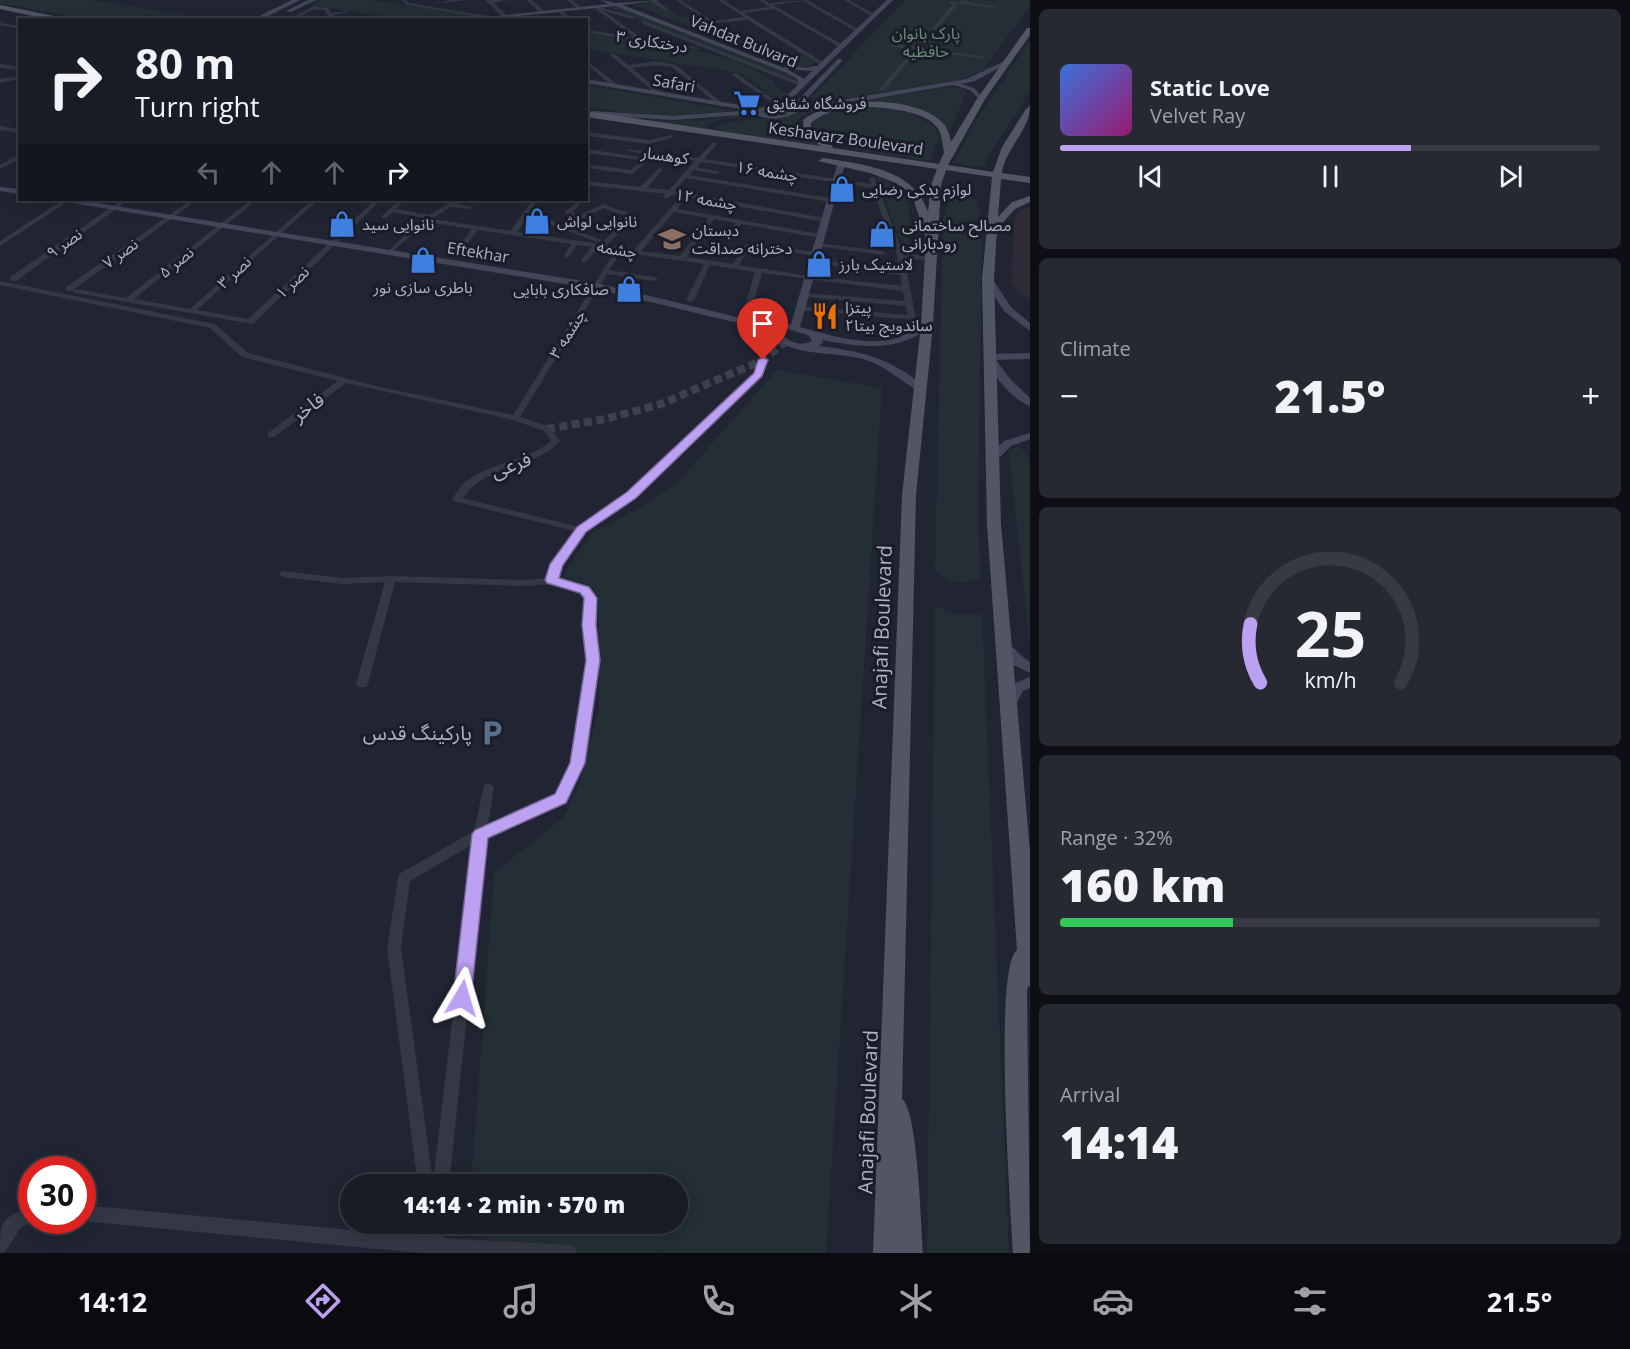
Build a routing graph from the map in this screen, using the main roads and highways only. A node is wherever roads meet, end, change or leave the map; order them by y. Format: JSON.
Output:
{"nodes":[{"id":1,"x":0,"y":7,"type":"edge"},
{"id":2,"x":19,"y":11,"type":"junction"},
{"id":3,"x":3,"y":15,"type":"edge"},
{"id":4,"x":18,"y":18,"type":"edge"},
{"id":5,"x":54,"y":18,"type":"edge"},
{"id":6,"x":1030,"y":30,"type":"edge"},
{"id":7,"x":1030,"y":110,"type":"edge"},
{"id":8,"x":588,"y":114,"type":"edge"},
{"id":9,"x":588,"y":121,"type":"edge"},
{"id":10,"x":609,"y":125,"type":"junction"},
{"id":11,"x":1023,"y":140,"type":"dead end"},
{"id":12,"x":737,"y":147,"type":"dead end"},
{"id":13,"x":862,"y":156,"type":"junction"},
{"id":14,"x":947,"y":156,"type":"junction"},
{"id":15,"x":818,"y":160,"type":"dead end"},
{"id":16,"x":1001,"y":163,"type":"junction"},
{"id":17,"x":1030,"y":180,"type":"edge"},
{"id":18,"x":1030,"y":186,"type":"edge"},
{"id":19,"x":1030,"y":200,"type":"edge"},
{"id":20,"x":991,"y":229,"type":"junction"},
{"id":21,"x":931,"y":238,"type":"junction"},
{"id":22,"x":1027,"y":932,"type":"junction"},
{"id":23,"x":1030,"y":977,"type":"edge"},
{"id":24,"x":891,"y":1072,"type":"junction"},
{"id":25,"x":886,"y":1253,"type":"edge"},
{"id":26,"x":909,"y":1253,"type":"edge"},
{"id":27,"x":1026,"y":1253,"type":"edge"}],
"edges":[{"from":1,"to":2,"type":"main road"},
{"from":2,"to":3,"type":"main road"},
{"from":2,"to":5,"type":"main road"},
{"from":3,"to":4,"type":"main road"},
{"from":6,"to":14,"type":"main road","name":"Anajafi Boulevard"},
{"from":7,"to":16,"type":"main road"},
{"from":8,"to":13,"type":"main road","name":"Keshavarz Boulevard"},
{"from":9,"to":10,"type":"main road","name":"Keshavarz Boulevard"},
{"from":10,"to":12,"type":"main road"},
{"from":10,"to":18,"type":"main road","name":"Keshavarz Boulevard"},
{"from":11,"to":16,"type":"main road"},
{"from":13,"to":14,"type":"main road"},
{"from":13,"to":17,"type":"main road","name":"Keshavarz Boulevard"},
{"from":14,"to":21,"type":"main road","name":"Anajafi Boulevard"},
{"from":15,"to":21,"type":"main road"},
{"from":16,"to":20,"type":"main road"},
{"from":19,"to":20,"type":"main road"},
{"from":20,"to":22,"type":"main road"},
{"from":21,"to":24,"type":"main road","name":"Anajafi Boulevard"},
{"from":22,"to":23,"type":"main road"},
{"from":22,"to":27,"type":"main road"},
{"from":24,"to":25,"type":"main road","name":"Anajafi Boulevard"},
{"from":24,"to":26,"type":"main road"}]}
